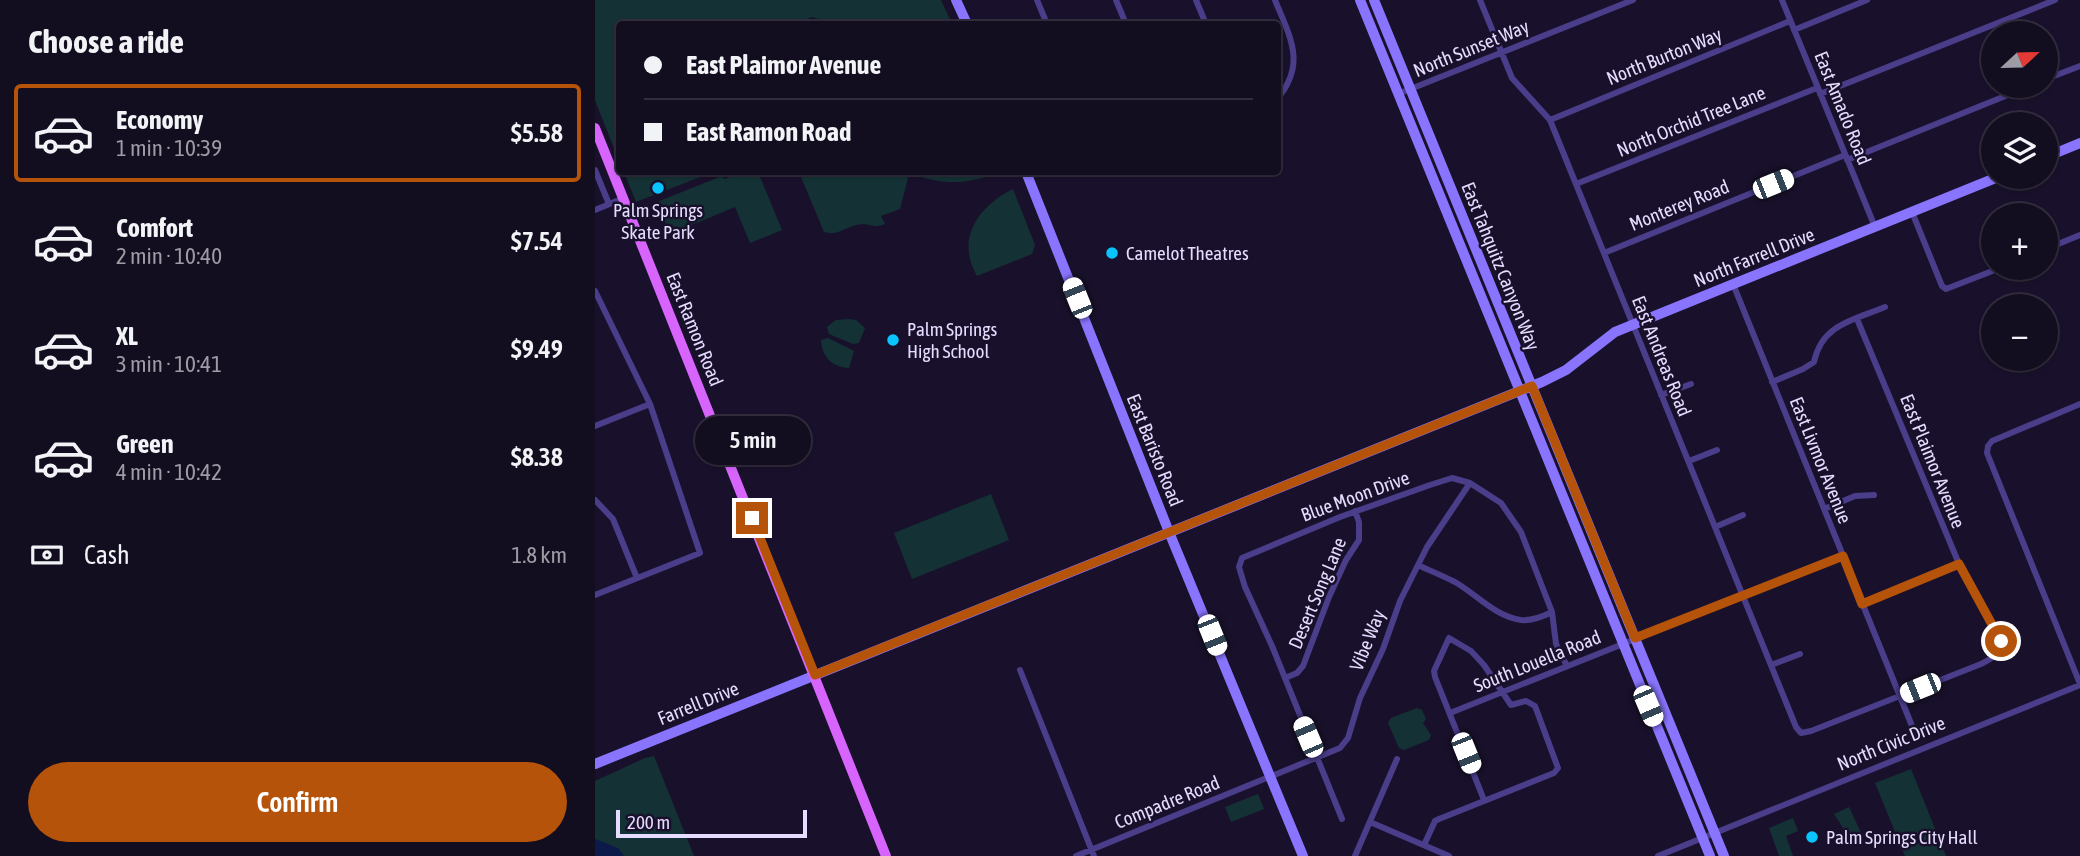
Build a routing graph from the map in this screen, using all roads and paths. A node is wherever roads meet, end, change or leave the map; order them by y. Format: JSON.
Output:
{"nodes":[{"id":1,"x":956,"y":0,"type":"edge"},
{"id":2,"x":1037,"y":0,"type":"edge"},
{"id":3,"x":1116,"y":0,"type":"edge"},
{"id":4,"x":1196,"y":0,"type":"edge"},
{"id":5,"x":1275,"y":0,"type":"edge"},
{"id":6,"x":1360,"y":0,"type":"edge"},
{"id":7,"x":1374,"y":0,"type":"edge"},
{"id":8,"x":1480,"y":0,"type":"edge"},
{"id":9,"x":1633,"y":0,"type":"edge"},
{"id":10,"x":1782,"y":0,"type":"edge"},
{"id":11,"x":1867,"y":0,"type":"edge"},
{"id":12,"x":2055,"y":0,"type":"edge"},
{"id":13,"x":966,"y":21,"type":"edge"},
{"id":14,"x":1046,"y":21,"type":"edge"},
{"id":15,"x":1125,"y":21,"type":"edge"},
{"id":16,"x":1205,"y":21,"type":"edge"},
{"id":17,"x":1790,"y":21,"type":"junction"},
{"id":18,"x":1794,"y":30,"type":"junction"},
{"id":19,"x":1502,"y":54,"type":"junction"},
{"id":20,"x":2080,"y":65,"type":"edge"},
{"id":21,"x":2058,"y":74,"type":"edge"},
{"id":22,"x":1410,"y":89,"type":"junction"},
{"id":23,"x":1819,"y":91,"type":"junction"},
{"id":24,"x":1281,"y":93,"type":"edge"},
{"id":25,"x":1398,"y":94,"type":"junction"},
{"id":26,"x":1999,"y":98,"type":"edge"},
{"id":27,"x":1550,"y":120,"type":"junction"},
{"id":28,"x":595,"y":128,"type":"edge"},
{"id":29,"x":2080,"y":143,"type":"edge"},
{"id":30,"x":2058,"y":152,"type":"edge"},
{"id":31,"x":1846,"y":158,"type":"junction"},
{"id":32,"x":595,"y":170,"type":"edge"},
{"id":33,"x":1027,"y":175,"type":"edge"},
{"id":34,"x":1576,"y":184,"type":"junction"},
{"id":35,"x":1981,"y":184,"type":"edge"},
{"id":36,"x":624,"y":198,"type":"junction"},
{"id":37,"x":609,"y":204,"type":"junction"},
{"id":38,"x":595,"y":210,"type":"edge"},
{"id":39,"x":1912,"y":212,"type":"junction"},
{"id":40,"x":1875,"y":227,"type":"junction"},
{"id":41,"x":2080,"y":235,"type":"edge"},
{"id":42,"x":2058,"y":244,"type":"edge"},
{"id":43,"x":1604,"y":253,"type":"junction"},
{"id":44,"x":1981,"y":275,"type":"edge"},
{"id":45,"x":1733,"y":284,"type":"junction"},
{"id":46,"x":595,"y":291,"type":"edge"},
{"id":47,"x":1885,"y":307,"type":"dead end"},
{"id":48,"x":1857,"y":318,"type":"junction"},
{"id":49,"x":1633,"y":325,"type":"junction"},
{"id":50,"x":1772,"y":382,"type":"junction"},
{"id":51,"x":1691,"y":384,"type":"dead end"},
{"id":52,"x":1532,"y":386,"type":"junction"},
{"id":53,"x":1520,"y":390,"type":"junction"},
{"id":54,"x":1661,"y":395,"type":"junction"},
{"id":55,"x":650,"y":404,"type":"junction"},
{"id":56,"x":2080,"y":404,"type":"edge"},
{"id":57,"x":595,"y":426,"type":"edge"},
{"id":58,"x":1717,"y":450,"type":"dead end"},
{"id":59,"x":1689,"y":461,"type":"junction"},
{"id":60,"x":1470,"y":483,"type":"junction"},
{"id":61,"x":1874,"y":495,"type":"dead end"},
{"id":62,"x":595,"y":500,"type":"edge"},
{"id":63,"x":1824,"y":509,"type":"junction"},
{"id":64,"x":1355,"y":511,"type":"junction"},
{"id":65,"x":1743,"y":515,"type":"dead end"},
{"id":66,"x":1715,"y":527,"type":"junction"},
{"id":67,"x":1170,"y":532,"type":"junction"},
{"id":68,"x":1843,"y":556,"type":"junction"},
{"id":69,"x":1959,"y":564,"type":"junction"},
{"id":70,"x":1420,"y":566,"type":"junction"},
{"id":71,"x":637,"y":578,"type":"junction"},
{"id":72,"x":595,"y":595,"type":"edge"},
{"id":73,"x":1743,"y":595,"type":"junction"},
{"id":74,"x":1862,"y":604,"type":"junction"},
{"id":75,"x":1552,"y":612,"type":"junction"},
{"id":76,"x":1635,"y":638,"type":"junction"},
{"id":77,"x":1622,"y":644,"type":"junction"},
{"id":78,"x":1800,"y":654,"type":"dead end"},
{"id":79,"x":1771,"y":665,"type":"junction"},
{"id":80,"x":1567,"y":666,"type":"junction"},
{"id":81,"x":1020,"y":670,"type":"dead end"},
{"id":82,"x":815,"y":675,"type":"junction"},
{"id":83,"x":1285,"y":678,"type":"junction"},
{"id":84,"x":2080,"y":684,"type":"edge"},
{"id":85,"x":1502,"y":692,"type":"junction"},
{"id":86,"x":1899,"y":696,"type":"junction"},
{"id":87,"x":1450,"y":713,"type":"junction"},
{"id":88,"x":1912,"y":726,"type":"dead end"},
{"id":89,"x":1317,"y":758,"type":"junction"},
{"id":90,"x":1397,"y":759,"type":"dead end"},
{"id":91,"x":595,"y":764,"type":"edge"},
{"id":92,"x":1270,"y":777,"type":"junction"},
{"id":93,"x":1484,"y":800,"type":"junction"},
{"id":94,"x":1342,"y":820,"type":"dead end"},
{"id":95,"x":1370,"y":822,"type":"junction"},
{"id":96,"x":1714,"y":833,"type":"junction"},
{"id":97,"x":1702,"y":838,"type":"junction"},
{"id":98,"x":1424,"y":845,"type":"junction"},
{"id":99,"x":1093,"y":853,"type":"edge"},
{"id":100,"x":1446,"y":855,"type":"edge"},
{"id":101,"x":886,"y":856,"type":"edge"},
{"id":102,"x":1076,"y":856,"type":"edge"},
{"id":103,"x":1303,"y":856,"type":"edge"},
{"id":104,"x":1355,"y":856,"type":"edge"},
{"id":105,"x":1658,"y":856,"type":"edge"},
{"id":106,"x":1710,"y":856,"type":"edge"},
{"id":107,"x":1724,"y":856,"type":"edge"}],
"edges":[{"from":1,"to":13,"type":"street"},
{"from":2,"to":14,"type":"street"},
{"from":3,"to":15,"type":"street"},
{"from":4,"to":16,"type":"street"},
{"from":5,"to":24,"type":"street"},
{"from":6,"to":25,"type":"street","name":"East Tahquitz Canyon Way"},
{"from":7,"to":22,"type":"street","name":"East Tahquitz Canyon Way"},
{"from":8,"to":19,"type":"street","name":"East Andreas Road"},
{"from":9,"to":19,"type":"street","name":"North Sunset Way"},
{"from":10,"to":17,"type":"street","name":"East Amado Road"},
{"from":11,"to":18,"type":"street"},
{"from":12,"to":23,"type":"street","name":"North Orchid Tree Lane"},
{"from":17,"to":18,"type":"street","name":"East Amado Road"},
{"from":17,"to":27,"type":"street","name":"North Burton Way"},
{"from":18,"to":23,"type":"street","name":"East Amado Road"},
{"from":19,"to":22,"type":"street","name":"North Sunset Way"},
{"from":19,"to":27,"type":"street","name":"East Andreas Road"},
{"from":20,"to":21,"type":"street"},
{"from":22,"to":25,"type":"street","name":"North Sunset Way"},
{"from":22,"to":52,"type":"street","name":"East Tahquitz Canyon Way"},
{"from":23,"to":31,"type":"street","name":"East Amado Road"},
{"from":23,"to":34,"type":"street","name":"North Orchid Tree Lane"},
{"from":25,"to":53,"type":"street","name":"East Tahquitz Canyon Way"},
{"from":26,"to":31,"type":"street","name":"Monterey Road"},
{"from":27,"to":34,"type":"street","name":"East Andreas Road"},
{"from":28,"to":36,"type":"main road","name":"East Ramon Road"},
{"from":29,"to":30,"type":"street"},
{"from":31,"to":40,"type":"street","name":"East Amado Road"},
{"from":31,"to":43,"type":"street","name":"Monterey Road"},
{"from":32,"to":37,"type":"street"},
{"from":33,"to":67,"type":"street","name":"East Baristo Road"},
{"from":34,"to":43,"type":"street","name":"East Andreas Road"},
{"from":35,"to":39,"type":"street","name":"North Farrell Drive"},
{"from":36,"to":37,"type":"street"},
{"from":36,"to":82,"type":"main road","name":"East Ramon Road"},
{"from":37,"to":38,"type":"street"},
{"from":39,"to":40,"type":"street","name":"North Farrell Drive"},
{"from":39,"to":44,"type":"street"},
{"from":40,"to":45,"type":"street","name":"North Farrell Drive"},
{"from":41,"to":42,"type":"street"},
{"from":43,"to":49,"type":"street","name":"East Andreas Road"},
{"from":45,"to":49,"type":"street","name":"North Farrell Drive"},
{"from":45,"to":50,"type":"street","name":"East Livmor Avenue"},
{"from":46,"to":55,"type":"street"},
{"from":47,"to":48,"type":"street"},
{"from":48,"to":50,"type":"street"},
{"from":48,"to":69,"type":"street","name":"East Plaimor Avenue"},
{"from":49,"to":52,"type":"street","name":"North Farrell Drive"},
{"from":49,"to":54,"type":"street","name":"East Andreas Road"},
{"from":50,"to":63,"type":"street","name":"East Livmor Avenue"},
{"from":51,"to":54,"type":"street"},
{"from":52,"to":53,"type":"street","name":"North Farrell Drive"},
{"from":52,"to":76,"type":"street","name":"East Tahquitz Canyon Way"},
{"from":53,"to":67,"type":"street","name":"North Farrell Drive"},
{"from":53,"to":77,"type":"street","name":"East Tahquitz Canyon Way"},
{"from":54,"to":59,"type":"street","name":"East Andreas Road"},
{"from":55,"to":57,"type":"street"},
{"from":55,"to":71,"type":"street"},
{"from":56,"to":84,"type":"street","name":"North Civic Drive"},
{"from":58,"to":59,"type":"street"},
{"from":59,"to":66,"type":"street","name":"East Andreas Road"},
{"from":60,"to":64,"type":"street","name":"Blue Moon Drive"},
{"from":60,"to":70,"type":"street","name":"Vibe Way"},
{"from":60,"to":75,"type":"street"},
{"from":61,"to":63,"type":"street"},
{"from":62,"to":71,"type":"street"},
{"from":63,"to":68,"type":"street","name":"East Livmor Avenue"},
{"from":64,"to":83,"type":"street","name":"Desert Song Lane"},
{"from":64,"to":83,"type":"street","name":"Blue Moon Drive"},
{"from":65,"to":66,"type":"street"},
{"from":66,"to":73,"type":"street","name":"East Andreas Road"},
{"from":67,"to":82,"type":"street","name":"Farrell Drive"},
{"from":67,"to":92,"type":"street","name":"East Baristo Road"},
{"from":68,"to":73,"type":"street","name":"South Louella Road"},
{"from":68,"to":74,"type":"street","name":"East Livmor Avenue"},
{"from":69,"to":74,"type":"street"},
{"from":69,"to":86,"type":"street","name":"East Plaimor Avenue"},
{"from":70,"to":75,"type":"street"},
{"from":70,"to":89,"type":"street","name":"Vibe Way"},
{"from":71,"to":72,"type":"street"},
{"from":73,"to":76,"type":"street","name":"South Louella Road"},
{"from":73,"to":79,"type":"street","name":"East Andreas Road"},
{"from":74,"to":86,"type":"street","name":"East Livmor Avenue"},
{"from":75,"to":80,"type":"street"},
{"from":76,"to":77,"type":"street","name":"South Louella Road"},
{"from":76,"to":96,"type":"street","name":"East Tahquitz Canyon Way"},
{"from":77,"to":80,"type":"street","name":"South Louella Road"},
{"from":77,"to":97,"type":"street","name":"East Tahquitz Canyon Way"},
{"from":78,"to":79,"type":"street"},
{"from":79,"to":86,"type":"street","name":"East Andreas Road"},
{"from":80,"to":85,"type":"street","name":"South Louella Road"},
{"from":81,"to":99,"type":"street"},
{"from":82,"to":91,"type":"street","name":"Farrell Drive"},
{"from":82,"to":101,"type":"main road","name":"East Ramon Road"},
{"from":83,"to":89,"type":"street"},
{"from":84,"to":96,"type":"street","name":"North Civic Drive"},
{"from":85,"to":87,"type":"street","name":"South Louella Road"},
{"from":85,"to":87,"type":"street"},
{"from":85,"to":93,"type":"street"},
{"from":86,"to":88,"type":"street","name":"East Livmor Avenue"},
{"from":87,"to":93,"type":"street"},
{"from":89,"to":92,"type":"street","name":"Vibe Way"},
{"from":89,"to":94,"type":"street"},
{"from":90,"to":95,"type":"street"},
{"from":92,"to":99,"type":"street","name":"Compadre Road"},
{"from":92,"to":103,"type":"street","name":"East Baristo Road"},
{"from":93,"to":98,"type":"street"},
{"from":95,"to":98,"type":"street"},
{"from":95,"to":104,"type":"street"},
{"from":96,"to":97,"type":"street","name":"North Civic Drive"},
{"from":96,"to":107,"type":"street","name":"East Tahquitz Canyon Way"},
{"from":97,"to":105,"type":"street","name":"North Civic Drive"},
{"from":97,"to":106,"type":"street","name":"East Tahquitz Canyon Way"},
{"from":98,"to":100,"type":"street"},
{"from":99,"to":102,"type":"street","name":"Compadre Road"}]}
